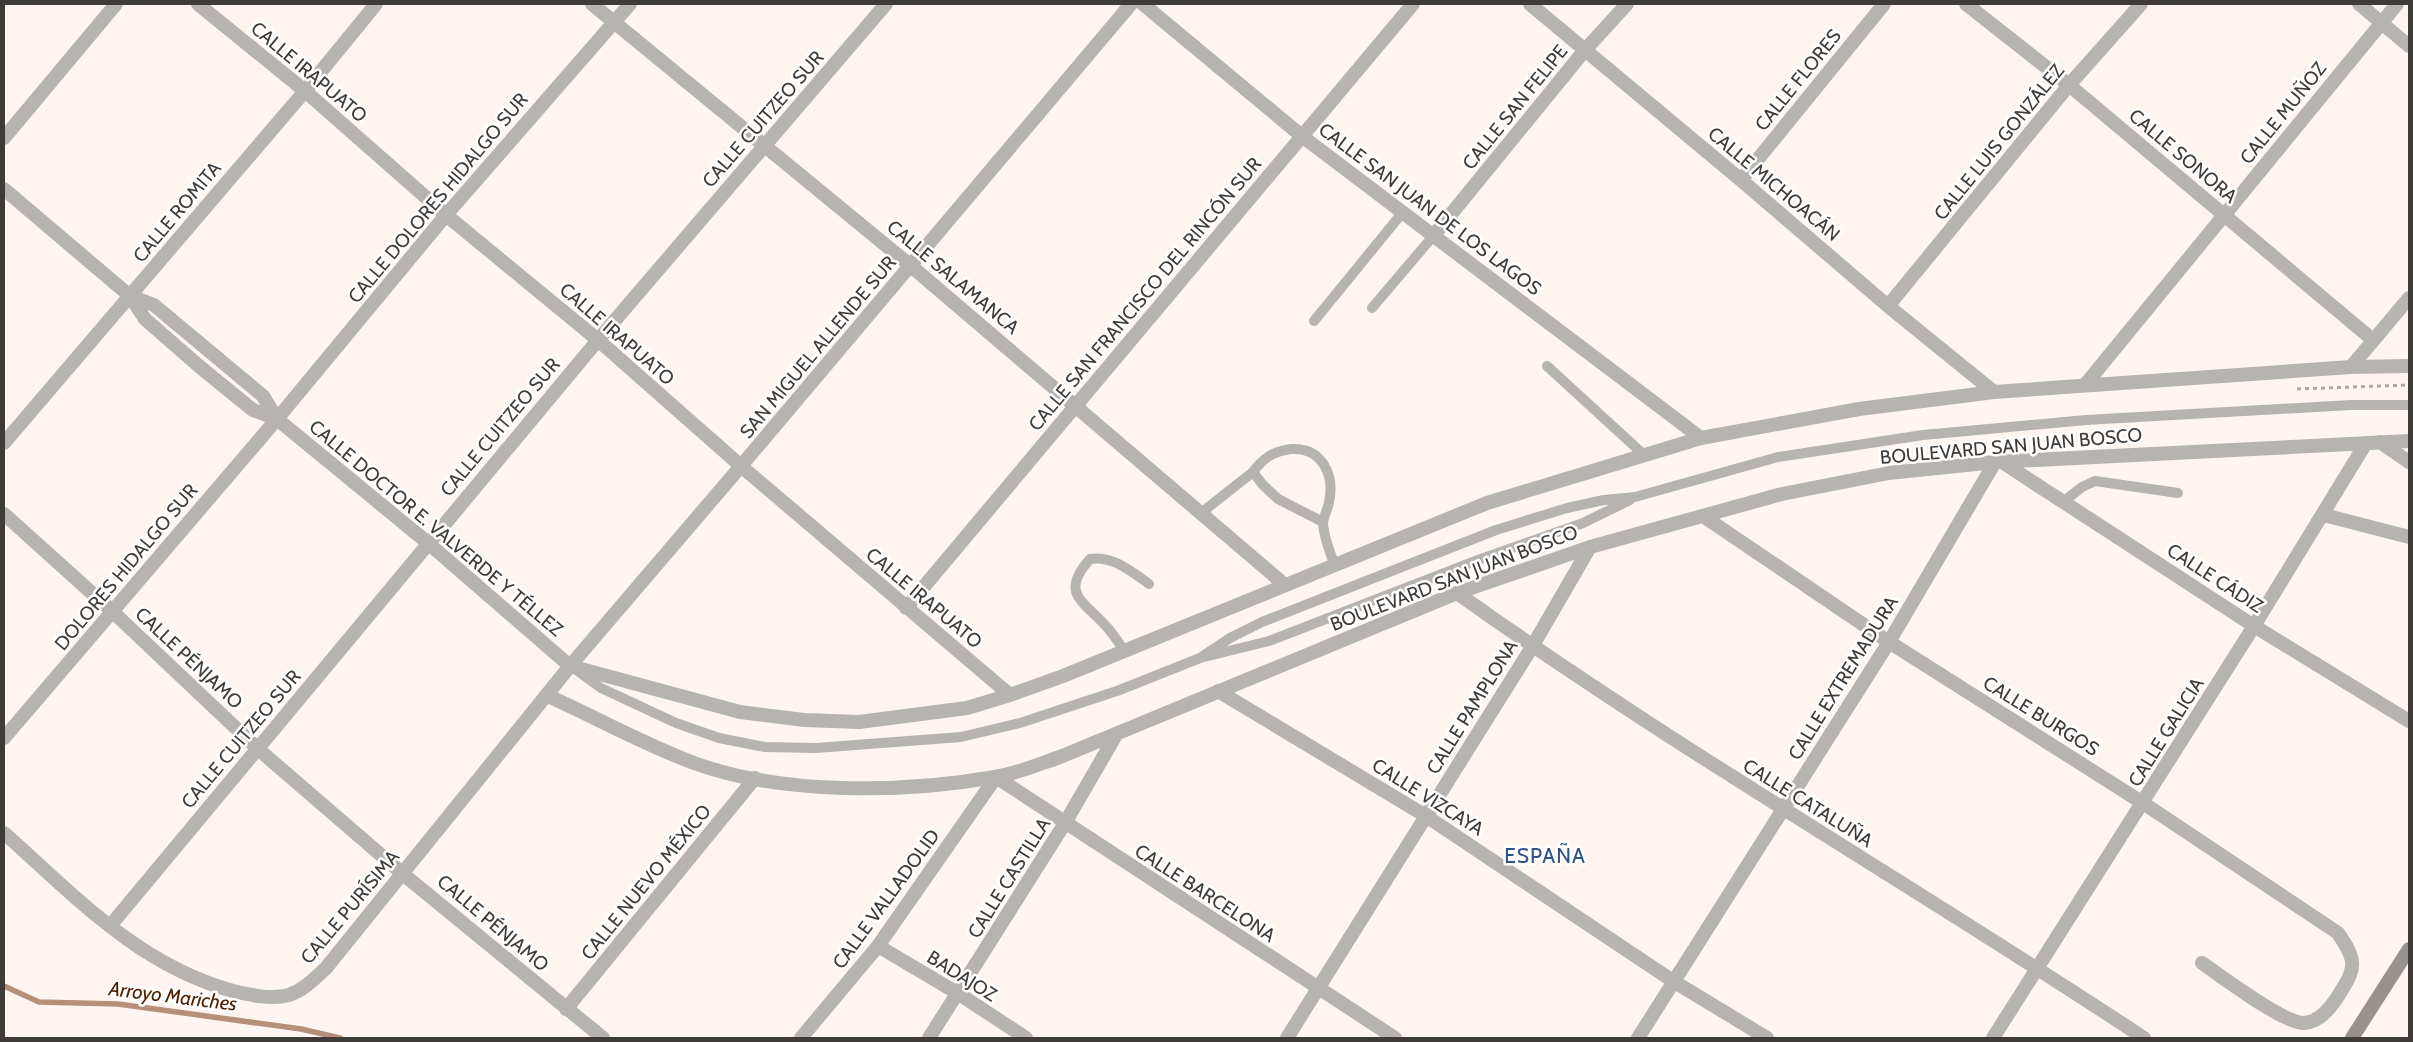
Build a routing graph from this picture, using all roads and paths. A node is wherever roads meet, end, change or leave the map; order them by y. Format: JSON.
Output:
{"nodes":[{"id":1,"x":116,"y":4,"type":"edge"},
{"id":2,"x":198,"y":4,"type":"edge"},
{"id":3,"x":376,"y":4,"type":"edge"},
{"id":4,"x":592,"y":4,"type":"edge"},
{"id":5,"x":630,"y":4,"type":"edge"},
{"id":6,"x":886,"y":4,"type":"edge"},
{"id":7,"x":1131,"y":4,"type":"edge"},
{"id":8,"x":1142,"y":4,"type":"edge"},
{"id":9,"x":1413,"y":4,"type":"edge"},
{"id":10,"x":1530,"y":4,"type":"edge"},
{"id":11,"x":1627,"y":4,"type":"edge"},
{"id":12,"x":1884,"y":4,"type":"edge"},
{"id":13,"x":1966,"y":4,"type":"edge"},
{"id":14,"x":2141,"y":4,"type":"edge"},
{"id":15,"x":2359,"y":4,"type":"edge"},
{"id":16,"x":2397,"y":4,"type":"edge"},
{"id":17,"x":614,"y":23,"type":"junction"},
{"id":18,"x":2381,"y":23,"type":"junction"},
{"id":19,"x":2409,"y":46,"type":"edge"},
{"id":20,"x":1585,"y":50,"type":"junction"},
{"id":21,"x":2069,"y":85,"type":"junction"},
{"id":22,"x":305,"y":91,"type":"junction"},
{"id":23,"x":1303,"y":137,"type":"junction"},
{"id":24,"x":4,"y":138,"type":"edge"},
{"id":25,"x":765,"y":148,"type":"junction"},
{"id":26,"x":1741,"y":180,"type":"junction"},
{"id":27,"x":4,"y":189,"type":"edge"},
{"id":28,"x":1404,"y":212,"type":"junction"},
{"id":29,"x":2224,"y":214,"type":"junction"},
{"id":30,"x":446,"y":215,"type":"junction"},
{"id":31,"x":1434,"y":235,"type":"junction"},
{"id":32,"x":911,"y":266,"type":"junction"},
{"id":33,"x":130,"y":296,"type":"junction"},
{"id":34,"x":2409,"y":298,"type":"edge"},
{"id":35,"x":1888,"y":306,"type":"junction"},
{"id":36,"x":1372,"y":308,"type":"dead end"},
{"id":37,"x":1314,"y":321,"type":"dead end"},
{"id":38,"x":598,"y":340,"type":"junction"},
{"id":39,"x":2373,"y":340,"type":"junction"},
{"id":40,"x":1547,"y":366,"type":"dead end"},
{"id":41,"x":2409,"y":366,"type":"edge"},
{"id":42,"x":2350,"y":367,"type":"junction"},
{"id":43,"x":2085,"y":385,"type":"junction"},
{"id":44,"x":1994,"y":392,"type":"junction"},
{"id":45,"x":1075,"y":404,"type":"junction"},
{"id":46,"x":2409,"y":404,"type":"edge"},
{"id":47,"x":277,"y":419,"type":"junction"},
{"id":48,"x":1701,"y":438,"type":"junction"},
{"id":49,"x":2409,"y":441,"type":"edge"},
{"id":50,"x":2373,"y":442,"type":"junction"},
{"id":51,"x":4,"y":443,"type":"edge"},
{"id":52,"x":1643,"y":454,"type":"junction"},
{"id":53,"x":1999,"y":462,"type":"junction"},
{"id":54,"x":2409,"y":462,"type":"edge"},
{"id":55,"x":742,"y":466,"type":"junction"},
{"id":56,"x":1253,"y":472,"type":"junction"},
{"id":57,"x":2178,"y":493,"type":"dead end"},
{"id":58,"x":1635,"y":497,"type":"junction"},
{"id":59,"x":2063,"y":502,"type":"junction"},
{"id":60,"x":1201,"y":513,"type":"junction"},
{"id":61,"x":4,"y":514,"type":"edge"},
{"id":62,"x":2324,"y":515,"type":"junction"},
{"id":63,"x":1703,"y":516,"type":"junction"},
{"id":64,"x":1323,"y":522,"type":"junction"},
{"id":65,"x":2409,"y":537,"type":"edge"},
{"id":66,"x":428,"y":543,"type":"junction"},
{"id":67,"x":1590,"y":547,"type":"junction"},
{"id":68,"x":1334,"y":566,"type":"junction"},
{"id":69,"x":1149,"y":584,"type":"dead end"},
{"id":70,"x":1285,"y":585,"type":"junction"},
{"id":71,"x":1457,"y":593,"type":"junction"},
{"id":72,"x":906,"y":608,"type":"junction"},
{"id":73,"x":113,"y":612,"type":"junction"},
{"id":74,"x":2254,"y":626,"type":"junction"},
{"id":75,"x":1889,"y":642,"type":"junction"},
{"id":76,"x":1532,"y":647,"type":"junction"},
{"id":77,"x":1124,"y":650,"type":"junction"},
{"id":78,"x":1200,"y":658,"type":"junction"},
{"id":79,"x":570,"y":666,"type":"junction"},
{"id":80,"x":1218,"y":691,"type":"junction"},
{"id":81,"x":546,"y":694,"type":"junction"},
{"id":82,"x":1010,"y":695,"type":"junction"},
{"id":83,"x":2409,"y":721,"type":"edge"},
{"id":84,"x":1116,"y":735,"type":"junction"},
{"id":85,"x":4,"y":738,"type":"edge"},
{"id":86,"x":258,"y":749,"type":"junction"},
{"id":87,"x":996,"y":777,"type":"junction"},
{"id":88,"x":755,"y":778,"type":"junction"},
{"id":89,"x":2143,"y":803,"type":"junction"},
{"id":90,"x":1782,"y":809,"type":"junction"},
{"id":91,"x":1426,"y":816,"type":"junction"},
{"id":92,"x":1065,"y":823,"type":"junction"},
{"id":93,"x":4,"y":833,"type":"edge"},
{"id":94,"x":403,"y":874,"type":"junction"},
{"id":95,"x":110,"y":926,"type":"junction"},
{"id":96,"x":878,"y":946,"type":"junction"},
{"id":97,"x":2407,"y":958,"type":"edge"},
{"id":98,"x":2202,"y":963,"type":"dead end"},
{"id":99,"x":2038,"y":968,"type":"junction"},
{"id":100,"x":1673,"y":981,"type":"junction"},
{"id":101,"x":1318,"y":990,"type":"junction"},
{"id":102,"x":959,"y":994,"type":"junction"},
{"id":103,"x":566,"y":1009,"type":"junction"},
{"id":104,"x":603,"y":1038,"type":"edge"},
{"id":105,"x":801,"y":1038,"type":"edge"},
{"id":106,"x":929,"y":1038,"type":"edge"},
{"id":107,"x":1026,"y":1038,"type":"edge"},
{"id":108,"x":1287,"y":1038,"type":"edge"},
{"id":109,"x":1394,"y":1038,"type":"edge"},
{"id":110,"x":1638,"y":1038,"type":"edge"},
{"id":111,"x":1767,"y":1038,"type":"edge"},
{"id":112,"x":1993,"y":1038,"type":"edge"},
{"id":113,"x":2144,"y":1038,"type":"edge"},
{"id":114,"x":2352,"y":1038,"type":"edge"}],
"edges":[{"from":1,"to":24,"type":"street"},
{"from":2,"to":22,"type":"street","name":"CALLE IRAPUATO"},
{"from":3,"to":22,"type":"street","name":"CALLE ROMITA"},
{"from":4,"to":17,"type":"street","name":"CALLE SALAMANCA"},
{"from":5,"to":17,"type":"street","name":"CALLE DOLORES HIDALGO SUR"},
{"from":6,"to":25,"type":"street","name":"CALLE CUITZEO SUR"},
{"from":7,"to":32,"type":"street","name":"SAN MIGUEL ALLENDE SUR"},
{"from":8,"to":23,"type":"street","name":"CALLE SAN JUAN DE LOS LAGOS"},
{"from":9,"to":23,"type":"street","name":"CALLE SAN FRANCISCO DEL RINCÓN SUR"},
{"from":10,"to":20,"type":"street","name":"CALLE MICHOACÁN"},
{"from":11,"to":20,"type":"street","name":"CALLE SAN FELIPE"},
{"from":12,"to":26,"type":"street","name":"CALLE FLORES"},
{"from":13,"to":21,"type":"street","name":"CALLE SONORA"},
{"from":14,"to":21,"type":"street","name":"CALLE LUIS GONZÁLEZ"},
{"from":15,"to":18,"type":"street"},
{"from":16,"to":18,"type":"street","name":"CALLE MUÑOZ"},
{"from":17,"to":25,"type":"street","name":"CALLE SALAMANCA"},
{"from":17,"to":30,"type":"street","name":"CALLE DOLORES HIDALGO SUR"},
{"from":18,"to":19,"type":"street"},
{"from":18,"to":29,"type":"street","name":"CALLE MUÑOZ"},
{"from":20,"to":26,"type":"street","name":"CALLE MICHOACÁN"},
{"from":20,"to":31,"type":"street","name":"CALLE SAN FELIPE"},
{"from":21,"to":29,"type":"street","name":"CALLE SONORA"},
{"from":21,"to":35,"type":"street","name":"CALLE LUIS GONZÁLEZ"},
{"from":22,"to":30,"type":"street","name":"CALLE IRAPUATO"},
{"from":22,"to":33,"type":"street","name":"CALLE ROMITA"},
{"from":23,"to":28,"type":"street","name":"CALLE SAN JUAN DE LOS LAGOS"},
{"from":23,"to":45,"type":"street","name":"CALLE SAN FRANCISCO DEL RINCÓN SUR"},
{"from":25,"to":32,"type":"street","name":"CALLE SALAMANCA"},
{"from":25,"to":38,"type":"street","name":"CALLE CUITZEO SUR"},
{"from":26,"to":35,"type":"street","name":"CALLE MICHOACÁN"},
{"from":27,"to":33,"type":"street","name":"CALLE DOCTOR E. VALVERDE Y TÉLLEZ"},
{"from":28,"to":31,"type":"street","name":"CALLE SAN JUAN DE LOS LAGOS"},
{"from":28,"to":37,"type":"lane"},
{"from":29,"to":39,"type":"street","name":"CALLE SONORA"},
{"from":29,"to":43,"type":"street","name":"CALLE MUÑOZ"},
{"from":30,"to":38,"type":"street","name":"CALLE IRAPUATO"},
{"from":30,"to":47,"type":"street","name":"CALLE DOLORES HIDALGO SUR"},
{"from":31,"to":36,"type":"lane"},
{"from":31,"to":48,"type":"street","name":"CALLE SAN JUAN DE LOS LAGOS"},
{"from":32,"to":45,"type":"street","name":"CALLE SALAMANCA"},
{"from":32,"to":55,"type":"street","name":"SAN MIGUEL ALLENDE SUR"},
{"from":33,"to":47,"type":"street","name":"CALLE DOCTOR E. VALVERDE Y TÉLLEZ"},
{"from":33,"to":51,"type":"street","name":"CALLE ROMITA"},
{"from":34,"to":39,"type":"street"},
{"from":35,"to":44,"type":"street","name":"CALLE MICHOACÁN"},
{"from":38,"to":55,"type":"street","name":"CALLE IRAPUATO"},
{"from":38,"to":66,"type":"street","name":"CALLE CUITZEO SUR"},
{"from":39,"to":42,"type":"street"},
{"from":40,"to":52,"type":"lane"},
{"from":41,"to":42,"type":"street"},
{"from":42,"to":43,"type":"street"},
{"from":43,"to":44,"type":"street"},
{"from":44,"to":48,"type":"street"},
{"from":45,"to":60,"type":"street","name":"CALLE SALAMANCA"},
{"from":45,"to":72,"type":"street","name":"CALLE SAN FRANCISCO DEL RINCÓN SUR"},
{"from":46,"to":58,"type":"lane"},
{"from":47,"to":66,"type":"street","name":"CALLE DOCTOR E. VALVERDE Y TÉLLEZ"},
{"from":47,"to":73,"type":"street","name":"DOLORES HIDALGO SUR"},
{"from":48,"to":52,"type":"street"},
{"from":49,"to":50,"type":"street","name":"BOULEVARD SAN JUAN BOSCO"},
{"from":50,"to":53,"type":"street","name":"BOULEVARD SAN JUAN BOSCO"},
{"from":50,"to":54,"type":"street"},
{"from":50,"to":62,"type":"street","name":"CALLE GALICIA"},
{"from":52,"to":68,"type":"street"},
{"from":53,"to":59,"type":"street","name":"CALLE CÁDIZ"},
{"from":53,"to":63,"type":"street","name":"BOULEVARD SAN JUAN BOSCO"},
{"from":53,"to":75,"type":"street","name":"CALLE EXTREMADURA"},
{"from":55,"to":72,"type":"street","name":"CALLE IRAPUATO"},
{"from":55,"to":79,"type":"street","name":"SAN MIGUEL ALLENDE SUR"},
{"from":56,"to":60,"type":"lane"},
{"from":56,"to":64,"type":"lane"},
{"from":56,"to":64,"type":"lane"},
{"from":57,"to":59,"type":"lane"},
{"from":58,"to":78,"type":"lane"},
{"from":58,"to":78,"type":"lane"},
{"from":59,"to":74,"type":"street","name":"CALLE CÁDIZ"},
{"from":60,"to":70,"type":"street","name":"CALLE SALAMANCA"},
{"from":61,"to":73,"type":"street","name":"CALLE PÉNJAMO"},
{"from":62,"to":65,"type":"street"},
{"from":62,"to":74,"type":"street","name":"CALLE GALICIA"},
{"from":63,"to":67,"type":"street","name":"BOULEVARD SAN JUAN BOSCO"},
{"from":63,"to":75,"type":"street","name":"CALLE BURGOS"},
{"from":64,"to":68,"type":"lane"},
{"from":66,"to":79,"type":"street","name":"CALLE DOCTOR E. VALVERDE Y TÉLLEZ"},
{"from":66,"to":86,"type":"street","name":"CALLE CUITZEO SUR"},
{"from":67,"to":71,"type":"street","name":"BOULEVARD SAN JUAN BOSCO"},
{"from":67,"to":76,"type":"street","name":"CALLE PAMPLONA"},
{"from":68,"to":70,"type":"street"},
{"from":69,"to":77,"type":"lane"},
{"from":70,"to":77,"type":"street"},
{"from":71,"to":76,"type":"street","name":"CALLE CATALUÑA"},
{"from":71,"to":80,"type":"street","name":"BOULEVARD SAN JUAN BOSCO"},
{"from":72,"to":82,"type":"street","name":"CALLE IRAPUATO"},
{"from":73,"to":85,"type":"street","name":"DOLORES HIDALGO SUR"},
{"from":73,"to":86,"type":"street","name":"CALLE PÉNJAMO"},
{"from":74,"to":83,"type":"street","name":"CALLE CÁDIZ"},
{"from":74,"to":89,"type":"street","name":"CALLE GALICIA"},
{"from":75,"to":89,"type":"street","name":"CALLE BURGOS"},
{"from":75,"to":90,"type":"street","name":"CALLE EXTREMADURA"},
{"from":76,"to":90,"type":"street","name":"CALLE CATALUÑA"},
{"from":76,"to":91,"type":"street","name":"CALLE PAMPLONA"},
{"from":77,"to":82,"type":"street"},
{"from":78,"to":79,"type":"lane"},
{"from":79,"to":81,"type":"street","name":"CALLE PURÍSIMA"},
{"from":79,"to":82,"type":"street"},
{"from":80,"to":84,"type":"street","name":"BOULEVARD SAN JUAN BOSCO"},
{"from":80,"to":91,"type":"street","name":"CALLE VIZCAYA"},
{"from":81,"to":88,"type":"street","name":"BOULEVARD SAN JUAN BOSCO"},
{"from":81,"to":94,"type":"street","name":"CALLE PURÍSIMA"},
{"from":84,"to":87,"type":"street","name":"BOULEVARD SAN JUAN BOSCO"},
{"from":84,"to":92,"type":"street","name":"CALLE CASTILLA"},
{"from":86,"to":94,"type":"street","name":"CALLE PÉNJAMO"},
{"from":86,"to":95,"type":"street","name":"CALLE CUITZEO SUR"},
{"from":87,"to":88,"type":"street","name":"BOULEVARD SAN JUAN BOSCO"},
{"from":87,"to":92,"type":"street","name":"CALLE BARCELONA"},
{"from":87,"to":96,"type":"street","name":"CALLE VALLADOLID"},
{"from":88,"to":103,"type":"street","name":"CALLE NUEVO MÉXICO"},
{"from":89,"to":98,"type":"street","name":"CALLE BURGOS"},
{"from":89,"to":99,"type":"street","name":"CALLE GALICIA"},
{"from":90,"to":99,"type":"street","name":"CALLE CATALUÑA"},
{"from":90,"to":100,"type":"street","name":"CALLE EXTREMADURA"},
{"from":91,"to":100,"type":"street","name":"CALLE VIZCAYA"},
{"from":91,"to":101,"type":"street","name":"CALLE PAMPLONA"},
{"from":92,"to":101,"type":"street","name":"CALLE BARCELONA"},
{"from":92,"to":102,"type":"street","name":"CALLE CASTILLA"},
{"from":93,"to":95,"type":"street","name":"CALLE PURÍSIMA"},
{"from":94,"to":95,"type":"street","name":"CALLE PURÍSIMA"},
{"from":94,"to":103,"type":"street","name":"CALLE PÉNJAMO"},
{"from":96,"to":102,"type":"street","name":"BADAJOZ"},
{"from":96,"to":105,"type":"street","name":"CALLE VALLADOLID"},
{"from":97,"to":114,"type":"main road"},
{"from":99,"to":112,"type":"street","name":"CALLE GALICIA"},
{"from":99,"to":113,"type":"street","name":"CALLE CATALUÑA"},
{"from":100,"to":110,"type":"street","name":"CALLE EXTREMADURA"},
{"from":100,"to":111,"type":"street","name":"CALLE VIZCAYA"},
{"from":101,"to":108,"type":"street","name":"CALLE PAMPLONA"},
{"from":101,"to":109,"type":"street","name":"CALLE BARCELONA"},
{"from":102,"to":106,"type":"street","name":"CALLE CASTILLA"},
{"from":102,"to":107,"type":"street","name":"BADAJOZ"},
{"from":103,"to":104,"type":"street","name":"CALLE PÉNJAMO"}]}
